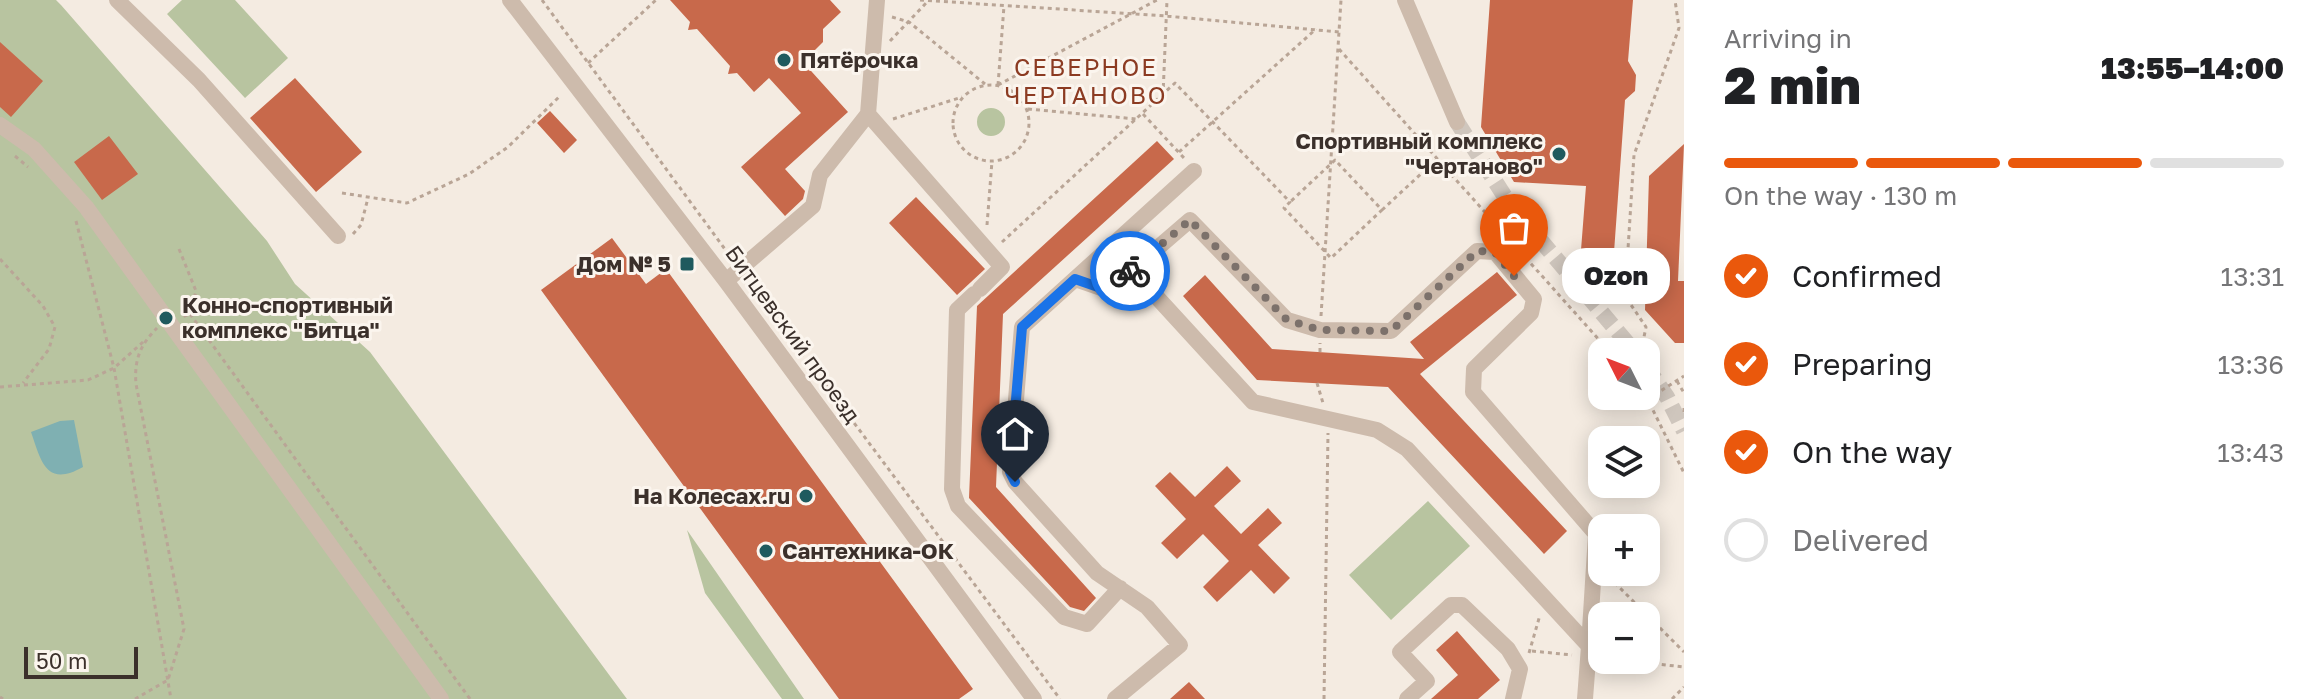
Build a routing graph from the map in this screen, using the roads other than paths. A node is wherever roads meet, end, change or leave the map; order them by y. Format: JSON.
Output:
{"nodes":[{"id":1,"x":117,"y":0,"type":"edge"},
{"id":2,"x":510,"y":0,"type":"edge"},
{"id":3,"x":1405,"y":0,"type":"edge"},
{"id":4,"x":877,"y":6,"type":"edge"},
{"id":5,"x":873,"y":119,"type":"junction"},
{"id":6,"x":1457,"y":122,"type":"tunnel mouth"},
{"id":7,"x":0,"y":123,"type":"edge"},
{"id":8,"x":1194,"y":171,"type":"dead end"},
{"id":9,"x":338,"y":236,"type":"road end"},
{"id":10,"x":1132,"y":270,"type":"junction"},
{"id":11,"x":1075,"y":279,"type":"junction"},
{"id":12,"x":726,"y":281,"type":"junction"},
{"id":13,"x":1120,"y":588,"type":"junction"},
{"id":14,"x":1591,"y":602,"type":"edge"},
{"id":15,"x":1588,"y":651,"type":"joint"},
{"id":16,"x":441,"y":699,"type":"edge"},
{"id":17,"x":1034,"y":699,"type":"edge"},
{"id":18,"x":1115,"y":699,"type":"edge"},
{"id":19,"x":1407,"y":699,"type":"edge"},
{"id":20,"x":1513,"y":699,"type":"edge"},
{"id":21,"x":1585,"y":699,"type":"edge"}],
"edges":[{"from":1,"to":9,"type":"street"},
{"from":2,"to":12,"type":"street","name":"Битцевский проезд"},
{"from":3,"to":6,"type":"street"},
{"from":4,"to":5,"type":"street"},
{"from":5,"to":12,"type":"street"},
{"from":5,"to":13,"type":"street"},
{"from":7,"to":16,"type":"street"},
{"from":8,"to":11,"type":"street"},
{"from":10,"to":11,"type":"street"},
{"from":10,"to":14,"type":"street"},
{"from":10,"to":15,"type":"street"},
{"from":11,"to":13,"type":"street"},
{"from":12,"to":17,"type":"street","name":"Битцевский проезд"},
{"from":13,"to":18,"type":"street"},
{"from":15,"to":21,"type":"street"},
{"from":19,"to":20,"type":"street"}]}
